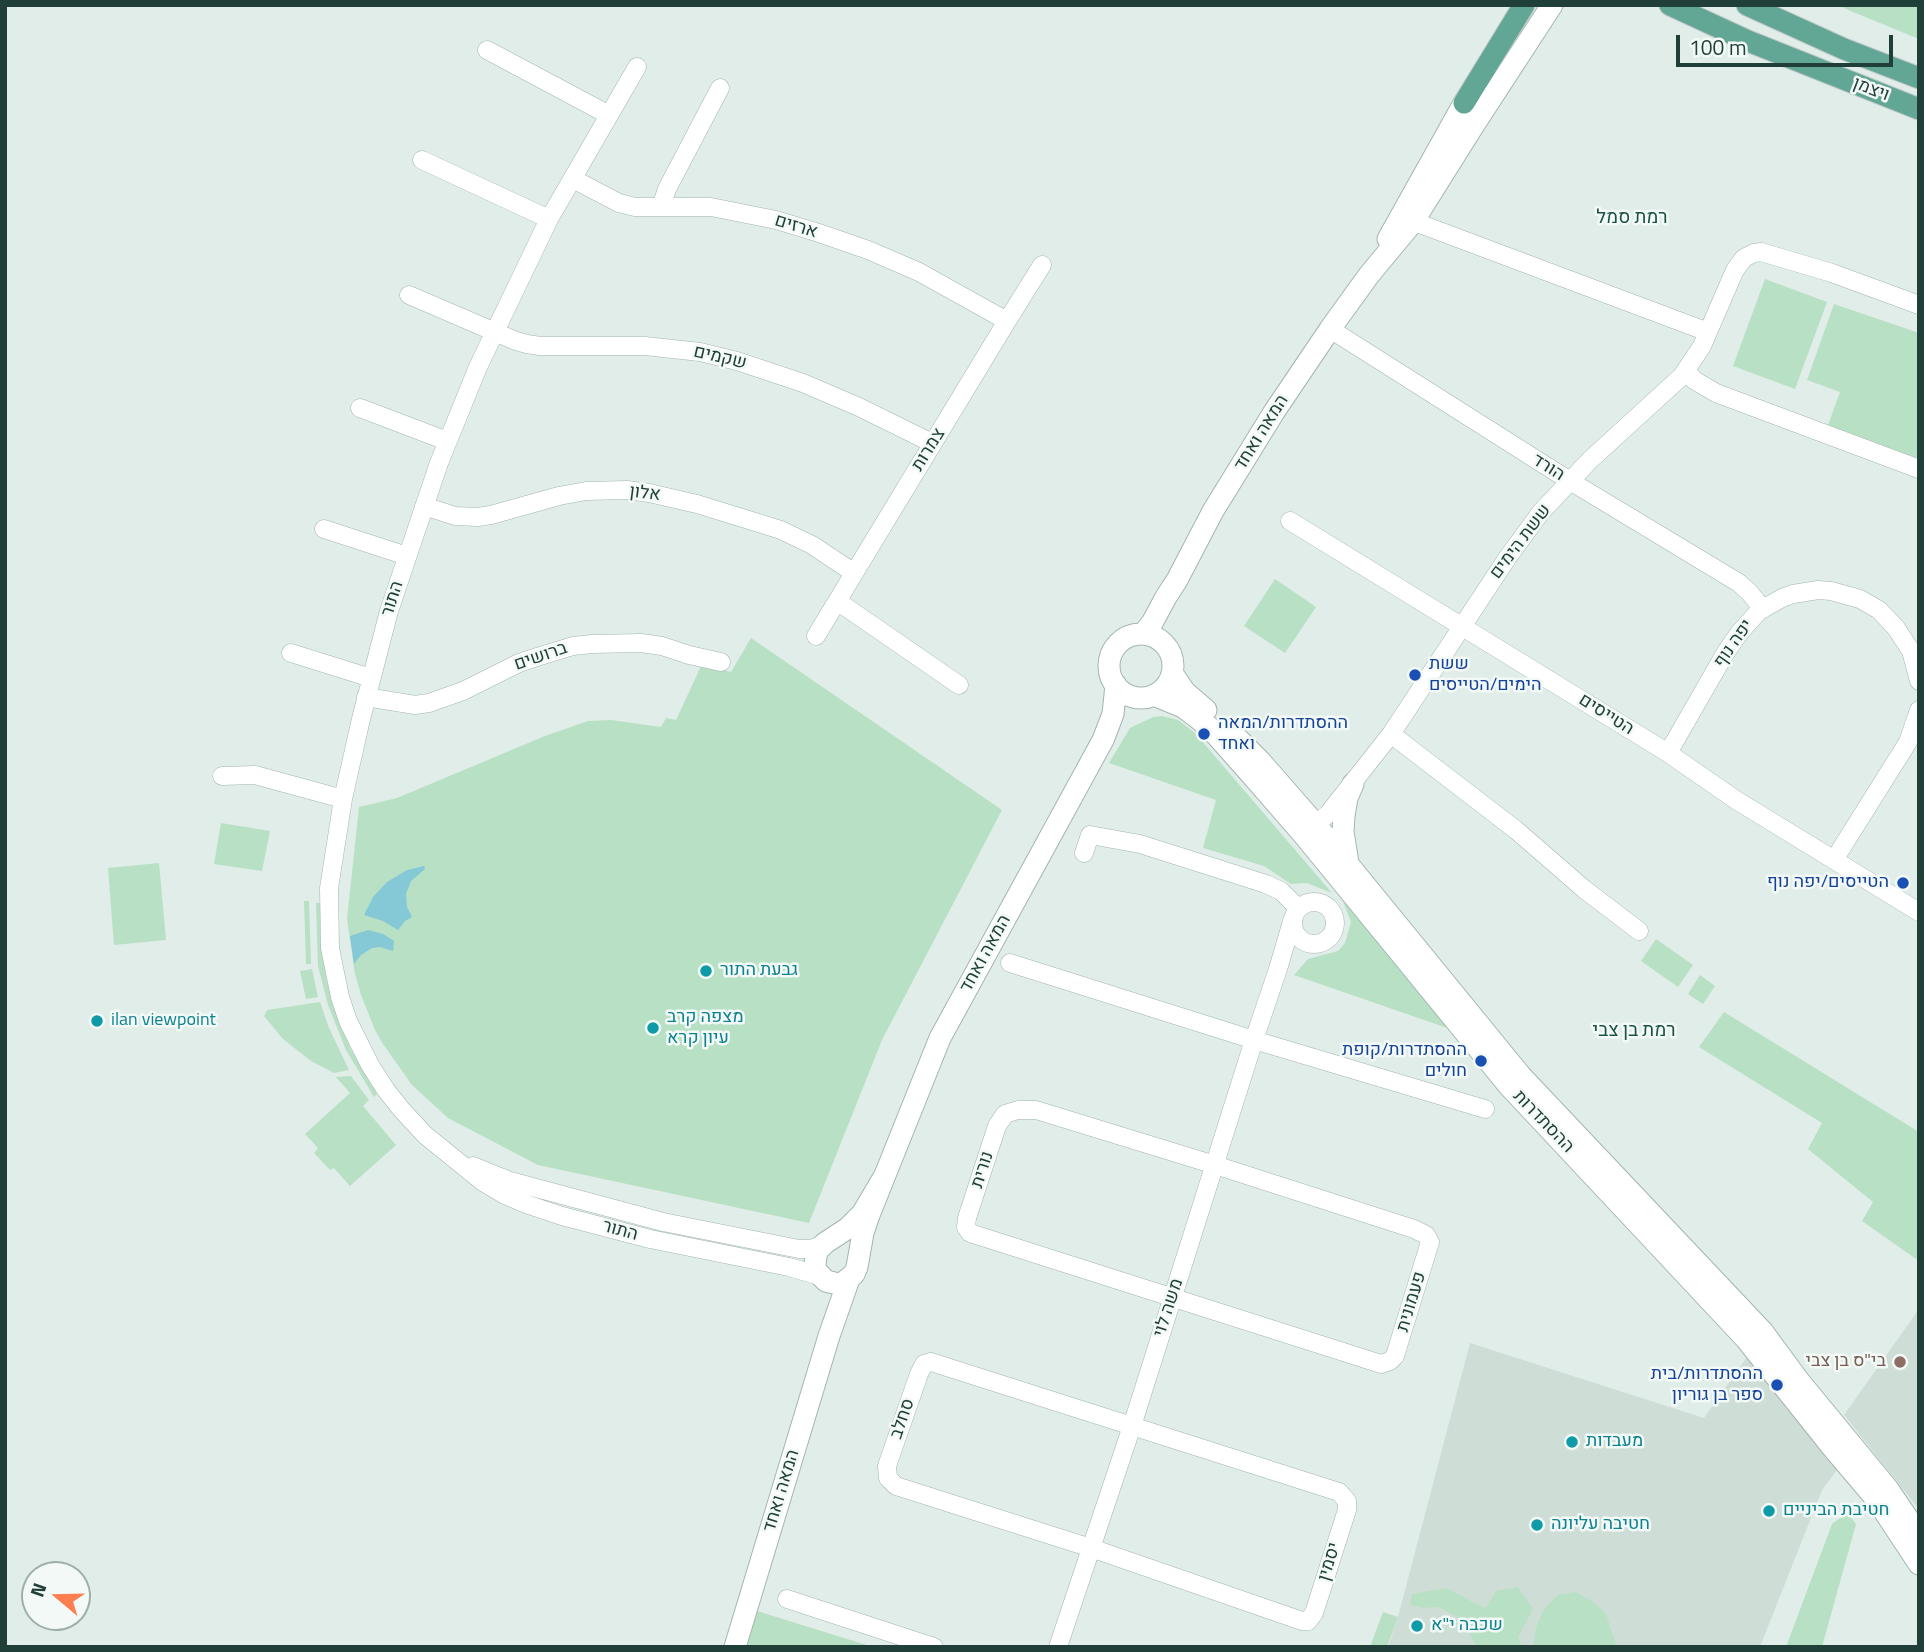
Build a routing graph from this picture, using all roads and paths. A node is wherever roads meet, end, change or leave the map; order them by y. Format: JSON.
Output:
{"nodes":[{"id":1,"x":1524,"y":5,"type":"edge"},
{"id":2,"x":1530,"y":5,"type":"edge"},
{"id":3,"x":1552,"y":5,"type":"edge"},
{"id":4,"x":1670,"y":5,"type":"edge"},
{"id":5,"x":1747,"y":5,"type":"edge"},
{"id":6,"x":487,"y":50,"type":"dead end"},
{"id":7,"x":637,"y":67,"type":"dead end"},
{"id":8,"x":1919,"y":78,"type":"edge"},
{"id":9,"x":720,"y":89,"type":"dead end"},
{"id":10,"x":1464,"y":103,"type":"junction"},
{"id":11,"x":1919,"y":109,"type":"edge"},
{"id":12,"x":609,"y":115,"type":"junction"},
{"id":13,"x":422,"y":160,"type":"dead end"},
{"id":14,"x":573,"y":179,"type":"junction"},
{"id":15,"x":661,"y":207,"type":"junction"},
{"id":16,"x":549,"y":219,"type":"junction"},
{"id":17,"x":1405,"y":221,"type":"junction"},
{"id":18,"x":1042,"y":265,"type":"dead end"},
{"id":19,"x":408,"y":295,"type":"dead end"},
{"id":20,"x":1919,"y":305,"type":"edge"},
{"id":21,"x":1007,"y":321,"type":"junction"},
{"id":22,"x":1330,"y":329,"type":"junction"},
{"id":23,"x":494,"y":332,"type":"junction"},
{"id":24,"x":1708,"y":332,"type":"junction"},
{"id":25,"x":1686,"y":371,"type":"junction"},
{"id":26,"x":360,"y":408,"type":"dead end"},
{"id":27,"x":447,"y":441,"type":"junction"},
{"id":28,"x":932,"y":443,"type":"junction"},
{"id":29,"x":1919,"y":469,"type":"edge"},
{"id":30,"x":1570,"y":481,"type":"junction"},
{"id":31,"x":424,"y":506,"type":"junction"},
{"id":32,"x":1290,"y":521,"type":"dead end"},
{"id":33,"x":324,"y":529,"type":"dead end"},
{"id":34,"x":407,"y":556,"type":"junction"},
{"id":35,"x":854,"y":573,"type":"junction"},
{"id":36,"x":1166,"y":597,"type":"junction"},
{"id":37,"x":837,"y":601,"type":"junction"},
{"id":38,"x":1763,"y":609,"type":"junction"},
{"id":39,"x":1462,"y":627,"type":"junction"},
{"id":40,"x":1143,"y":634,"type":"junction"},
{"id":41,"x":816,"y":636,"type":"dead end"},
{"id":42,"x":1164,"y":644,"type":"junction"},
{"id":43,"x":291,"y":653,"type":"dead end"},
{"id":44,"x":721,"y":662,"type":"dead end"},
{"id":45,"x":1172,"y":673,"type":"junction"},
{"id":46,"x":371,"y":678,"type":"junction"},
{"id":47,"x":1919,"y":681,"type":"edge"},
{"id":48,"x":959,"y":685,"type":"dead end"},
{"id":49,"x":1116,"y":685,"type":"junction"},
{"id":50,"x":1147,"y":696,"type":"junction"},
{"id":51,"x":366,"y":697,"type":"junction"},
{"id":52,"x":1919,"y":710,"type":"edge"},
{"id":53,"x":1391,"y":734,"type":"junction"},
{"id":54,"x":1103,"y":740,"type":"junction"},
{"id":55,"x":1668,"y":753,"type":"junction"},
{"id":56,"x":222,"y":776,"type":"dead end"},
{"id":57,"x":1353,"y":784,"type":"junction"},
{"id":58,"x":343,"y":799,"type":"junction"},
{"id":59,"x":1309,"y":830,"type":"junction"},
{"id":60,"x":1084,"y":853,"type":"dead end"},
{"id":61,"x":1833,"y":860,"type":"junction"},
{"id":62,"x":1349,"y":865,"type":"junction"},
{"id":63,"x":1919,"y":912,"type":"edge"},
{"id":64,"x":1296,"y":913,"type":"junction"},
{"id":65,"x":1639,"y":931,"type":"dead end"},
{"id":66,"x":1317,"y":944,"type":"junction"},
{"id":67,"x":1010,"y":963,"type":"dead end"},
{"id":68,"x":1278,"y":969,"type":"junction"},
{"id":69,"x":1254,"y":1040,"type":"junction"},
{"id":70,"x":1485,"y":1109,"type":"dead end"},
{"id":71,"x":437,"y":1146,"type":"junction"},
{"id":72,"x":1215,"y":1165,"type":"junction"},
{"id":73,"x":885,"y":1175,"type":"junction"},
{"id":74,"x":825,"y":1243,"type":"junction"},
{"id":75,"x":858,"y":1259,"type":"junction"},
{"id":76,"x":823,"y":1279,"type":"junction"},
{"id":77,"x":849,"y":1279,"type":"junction"},
{"id":78,"x":1172,"y":1297,"type":"junction"},
{"id":79,"x":829,"y":1336,"type":"junction"},
{"id":80,"x":1132,"y":1426,"type":"junction"},
{"id":81,"x":1919,"y":1535,"type":"edge"},
{"id":82,"x":1091,"y":1548,"type":"junction"},
{"id":83,"x":1919,"y":1564,"type":"edge"},
{"id":84,"x":787,"y":1599,"type":"dead end"},
{"id":85,"x":735,"y":1647,"type":"edge"},
{"id":86,"x":934,"y":1647,"type":"edge"},
{"id":87,"x":1058,"y":1647,"type":"edge"}],
"edges":[{"from":1,"to":10,"type":"main road"},
{"from":2,"to":10,"type":"street","name":"המאה ואחד"},
{"from":3,"to":17,"type":"street","name":"המאה ואחד"},
{"from":4,"to":11,"type":"main road","name":"ויצמן"},
{"from":5,"to":8,"type":"main road","name":"ויצמן"},
{"from":6,"to":12,"type":"street"},
{"from":7,"to":12,"type":"street","name":"התור"},
{"from":9,"to":15,"type":"street"},
{"from":10,"to":17,"type":"street","name":"המאה ואחד"},
{"from":12,"to":14,"type":"street","name":"התור"},
{"from":13,"to":16,"type":"street"},
{"from":14,"to":15,"type":"street","name":"ארזים"},
{"from":14,"to":16,"type":"street","name":"התור"},
{"from":15,"to":21,"type":"street","name":"ארזים"},
{"from":16,"to":23,"type":"street","name":"התור"},
{"from":17,"to":22,"type":"street","name":"המאה ואחד"},
{"from":17,"to":24,"type":"street"},
{"from":18,"to":21,"type":"street","name":"צמרות"},
{"from":19,"to":23,"type":"street","name":"שקמים"},
{"from":20,"to":24,"type":"street","name":"ששת הימים"},
{"from":21,"to":28,"type":"street","name":"צמרות"},
{"from":22,"to":30,"type":"street","name":"הורד"},
{"from":22,"to":36,"type":"street","name":"המאה ואחד"},
{"from":23,"to":27,"type":"street","name":"התור"},
{"from":23,"to":28,"type":"street","name":"שקמים"},
{"from":24,"to":25,"type":"street","name":"ששת הימים"},
{"from":25,"to":29,"type":"street"},
{"from":25,"to":30,"type":"street","name":"ששת הימים"},
{"from":26,"to":27,"type":"street"},
{"from":27,"to":31,"type":"street","name":"התור"},
{"from":28,"to":35,"type":"street","name":"צמרות"},
{"from":30,"to":38,"type":"street","name":"הורד"},
{"from":30,"to":39,"type":"street","name":"ששת הימים"},
{"from":31,"to":34,"type":"street","name":"התור"},
{"from":31,"to":35,"type":"street","name":"אלון"},
{"from":32,"to":39,"type":"street","name":"הטייסים"},
{"from":33,"to":34,"type":"street"},
{"from":34,"to":46,"type":"street","name":"התור"},
{"from":35,"to":37,"type":"street","name":"צמרות"},
{"from":36,"to":40,"type":"street","name":"המאה ואחד"},
{"from":36,"to":42,"type":"street","name":"המאה ואחד"},
{"from":37,"to":41,"type":"street","name":"צמרות"},
{"from":37,"to":48,"type":"street"},
{"from":38,"to":47,"type":"street","name":"יפה נוף"},
{"from":38,"to":55,"type":"street","name":"יפה נוף"},
{"from":39,"to":53,"type":"street","name":"ששת הימים"},
{"from":39,"to":55,"type":"street","name":"הטייסים"},
{"from":40,"to":42,"type":"street"},
{"from":40,"to":49,"type":"street"},
{"from":42,"to":45,"type":"street"},
{"from":43,"to":46,"type":"street"},
{"from":44,"to":51,"type":"street","name":"ברושים"},
{"from":45,"to":50,"type":"street"},
{"from":45,"to":59,"type":"street","name":"ההסתדרות"},
{"from":46,"to":51,"type":"street","name":"התור"},
{"from":49,"to":50,"type":"street"},
{"from":49,"to":54,"type":"street","name":"המאה ואחד"},
{"from":50,"to":54,"type":"street","name":"המאה ואחד"},
{"from":50,"to":59,"type":"street","name":"ההסתדרות"},
{"from":51,"to":58,"type":"street","name":"התור"},
{"from":52,"to":61,"type":"street"},
{"from":53,"to":57,"type":"street","name":"ששת הימים"},
{"from":53,"to":65,"type":"street"},
{"from":54,"to":73,"type":"street","name":"המאה ואחד"},
{"from":55,"to":61,"type":"street","name":"הטייסים"},
{"from":56,"to":58,"type":"street"},
{"from":57,"to":59,"type":"street","name":"ששת הימים"},
{"from":57,"to":62,"type":"street"},
{"from":58,"to":71,"type":"street","name":"התור"},
{"from":59,"to":62,"type":"street","name":"ההסתדרות"},
{"from":59,"to":83,"type":"street","name":"ההסתדרות"},
{"from":60,"to":64,"type":"street"},
{"from":61,"to":63,"type":"street","name":"הטייסים"},
{"from":62,"to":81,"type":"street","name":"ההסתדרות"},
{"from":64,"to":66,"type":"street"},
{"from":64,"to":66,"type":"street"},
{"from":64,"to":68,"type":"street","name":"משה לוי"},
{"from":66,"to":68,"type":"street"},
{"from":67,"to":69,"type":"street"},
{"from":68,"to":69,"type":"street","name":"משה לוי"},
{"from":69,"to":70,"type":"street"},
{"from":69,"to":72,"type":"street","name":"משה לוי"},
{"from":71,"to":74,"type":"street","name":"התור"},
{"from":71,"to":76,"type":"street","name":"התור"},
{"from":72,"to":78,"type":"street","name":"משה לוי"},
{"from":72,"to":78,"type":"street","name":"נורית"},
{"from":72,"to":78,"type":"street","name":"פעמונית"},
{"from":73,"to":74,"type":"street","name":"המאה ואחד"},
{"from":73,"to":75,"type":"street","name":"המאה ואחד"},
{"from":74,"to":75,"type":"street"},
{"from":74,"to":76,"type":"street"},
{"from":75,"to":77,"type":"street"},
{"from":76,"to":77,"type":"street"},
{"from":76,"to":79,"type":"street","name":"המאה ואחד"},
{"from":77,"to":79,"type":"street","name":"המאה ואחד"},
{"from":78,"to":80,"type":"street","name":"משה לוי"},
{"from":79,"to":85,"type":"street","name":"המאה ואחד"},
{"from":80,"to":82,"type":"street","name":"משה לוי"},
{"from":80,"to":82,"type":"street","name":"סחלב"},
{"from":80,"to":82,"type":"street","name":"יסמין"},
{"from":82,"to":87,"type":"street","name":"משה לוי"},
{"from":84,"to":86,"type":"street"}]}
